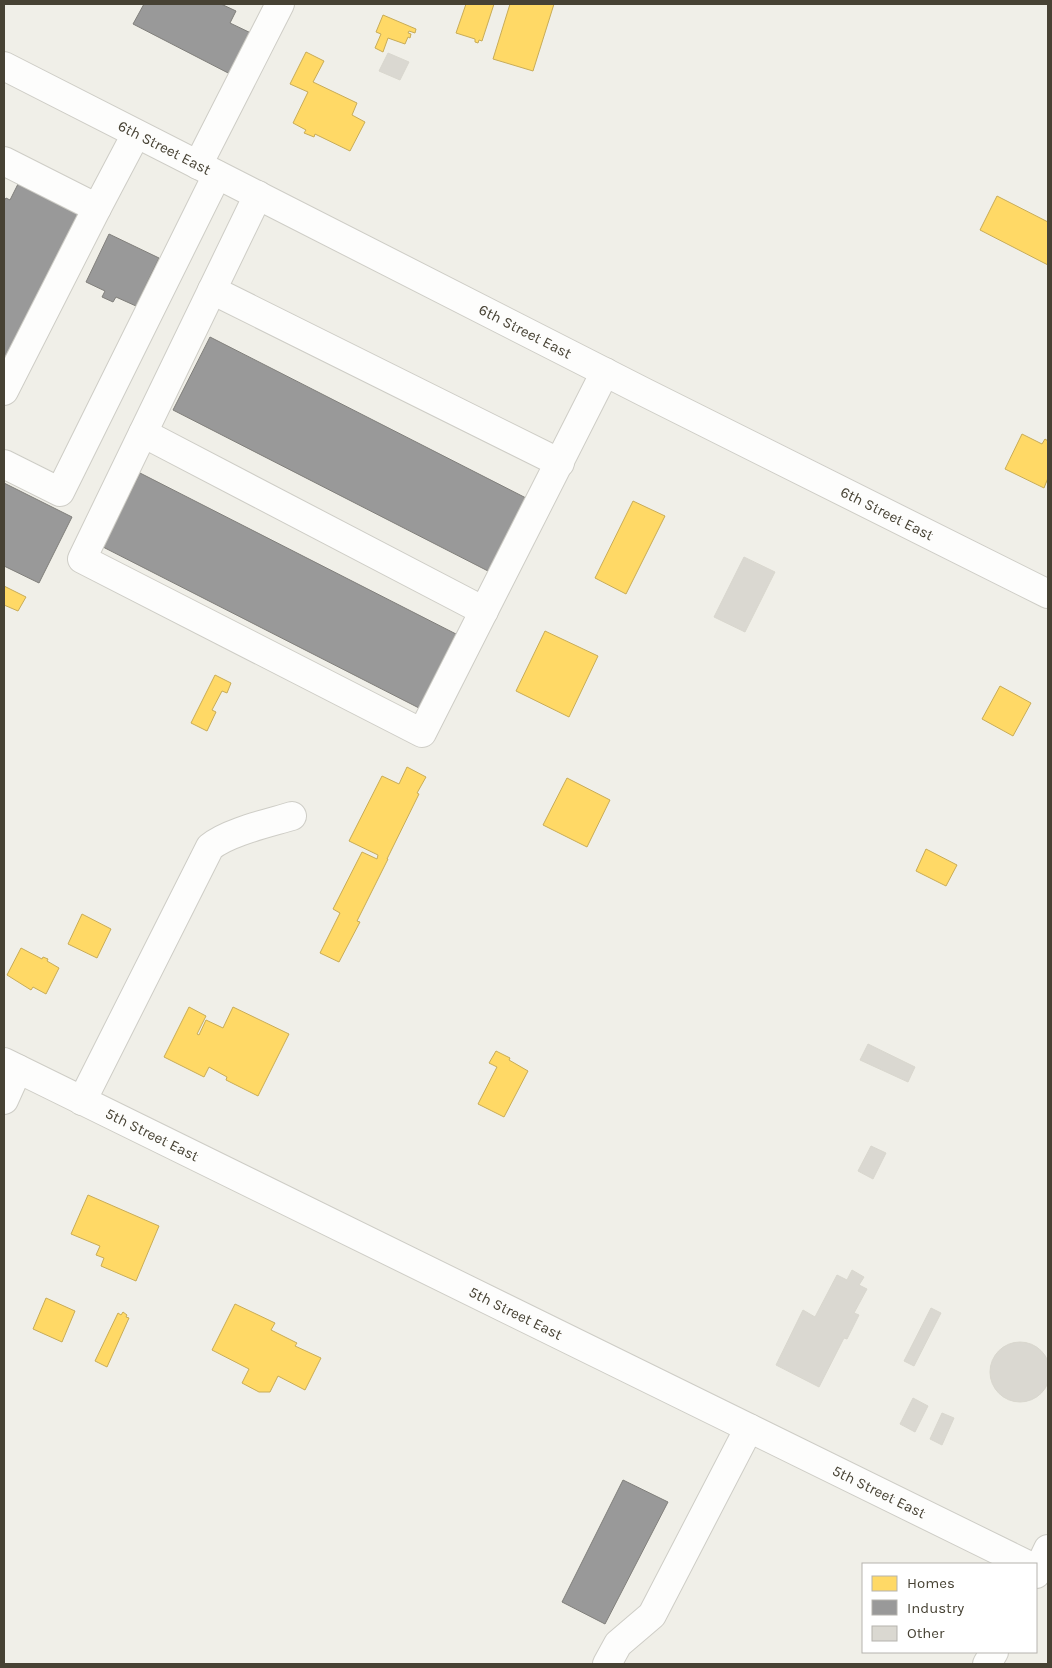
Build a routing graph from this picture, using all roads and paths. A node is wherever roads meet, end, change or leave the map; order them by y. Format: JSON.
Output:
{"nodes":[{"id":1,"x":280,"y":4,"type":"edge"},
{"id":2,"x":4,"y":66,"type":"edge"},
{"id":3,"x":136,"y":134,"type":"junction"},
{"id":4,"x":4,"y":161,"type":"edge"},
{"id":5,"x":208,"y":170,"type":"junction"},
{"id":6,"x":258,"y":196,"type":"junction"},
{"id":7,"x":97,"y":208,"type":"junction"},
{"id":8,"x":212,"y":290,"type":"junction"},
{"id":9,"x":606,"y":372,"type":"junction"},
{"id":10,"x":4,"y":391,"type":"edge"},
{"id":11,"x":143,"y":433,"type":"junction"},
{"id":12,"x":560,"y":463,"type":"junction"},
{"id":13,"x":4,"y":464,"type":"edge"},
{"id":14,"x":1048,"y":594,"type":"edge"},
{"id":15,"x":484,"y":611,"type":"junction"},
{"id":16,"x":292,"y":816,"type":"dead end"},
{"id":17,"x":11,"y":1066,"type":"edge"},
{"id":18,"x":4,"y":1100,"type":"edge"},
{"id":19,"x":82,"y":1101,"type":"junction"},
{"id":20,"x":749,"y":1428,"type":"junction"},
{"id":21,"x":1031,"y":1563,"type":"edge"},
{"id":22,"x":993,"y":1653,"type":"edge"},
{"id":23,"x":607,"y":1664,"type":"edge"},
{"id":24,"x":987,"y":1664,"type":"edge"}],
"edges":[{"from":1,"to":5,"type":"street"},
{"from":2,"to":3,"type":"street","name":"6th Street East"},
{"from":3,"to":5,"type":"street","name":"6th Street East"},
{"from":3,"to":7,"type":"street"},
{"from":4,"to":7,"type":"street"},
{"from":5,"to":6,"type":"street","name":"6th Street East"},
{"from":5,"to":13,"type":"street"},
{"from":6,"to":8,"type":"street"},
{"from":6,"to":9,"type":"street","name":"6th Street East"},
{"from":7,"to":10,"type":"street"},
{"from":8,"to":11,"type":"street"},
{"from":8,"to":12,"type":"street"},
{"from":9,"to":12,"type":"street"},
{"from":9,"to":14,"type":"street","name":"6th Street East"},
{"from":11,"to":15,"type":"street"},
{"from":11,"to":15,"type":"street"},
{"from":12,"to":15,"type":"street"},
{"from":16,"to":19,"type":"street"},
{"from":17,"to":18,"type":"street"},
{"from":17,"to":19,"type":"street","name":"5th Street East"},
{"from":19,"to":20,"type":"street","name":"5th Street East"},
{"from":20,"to":21,"type":"street","name":"5th Street East"},
{"from":20,"to":23,"type":"street"},
{"from":22,"to":24,"type":"street"}]}
